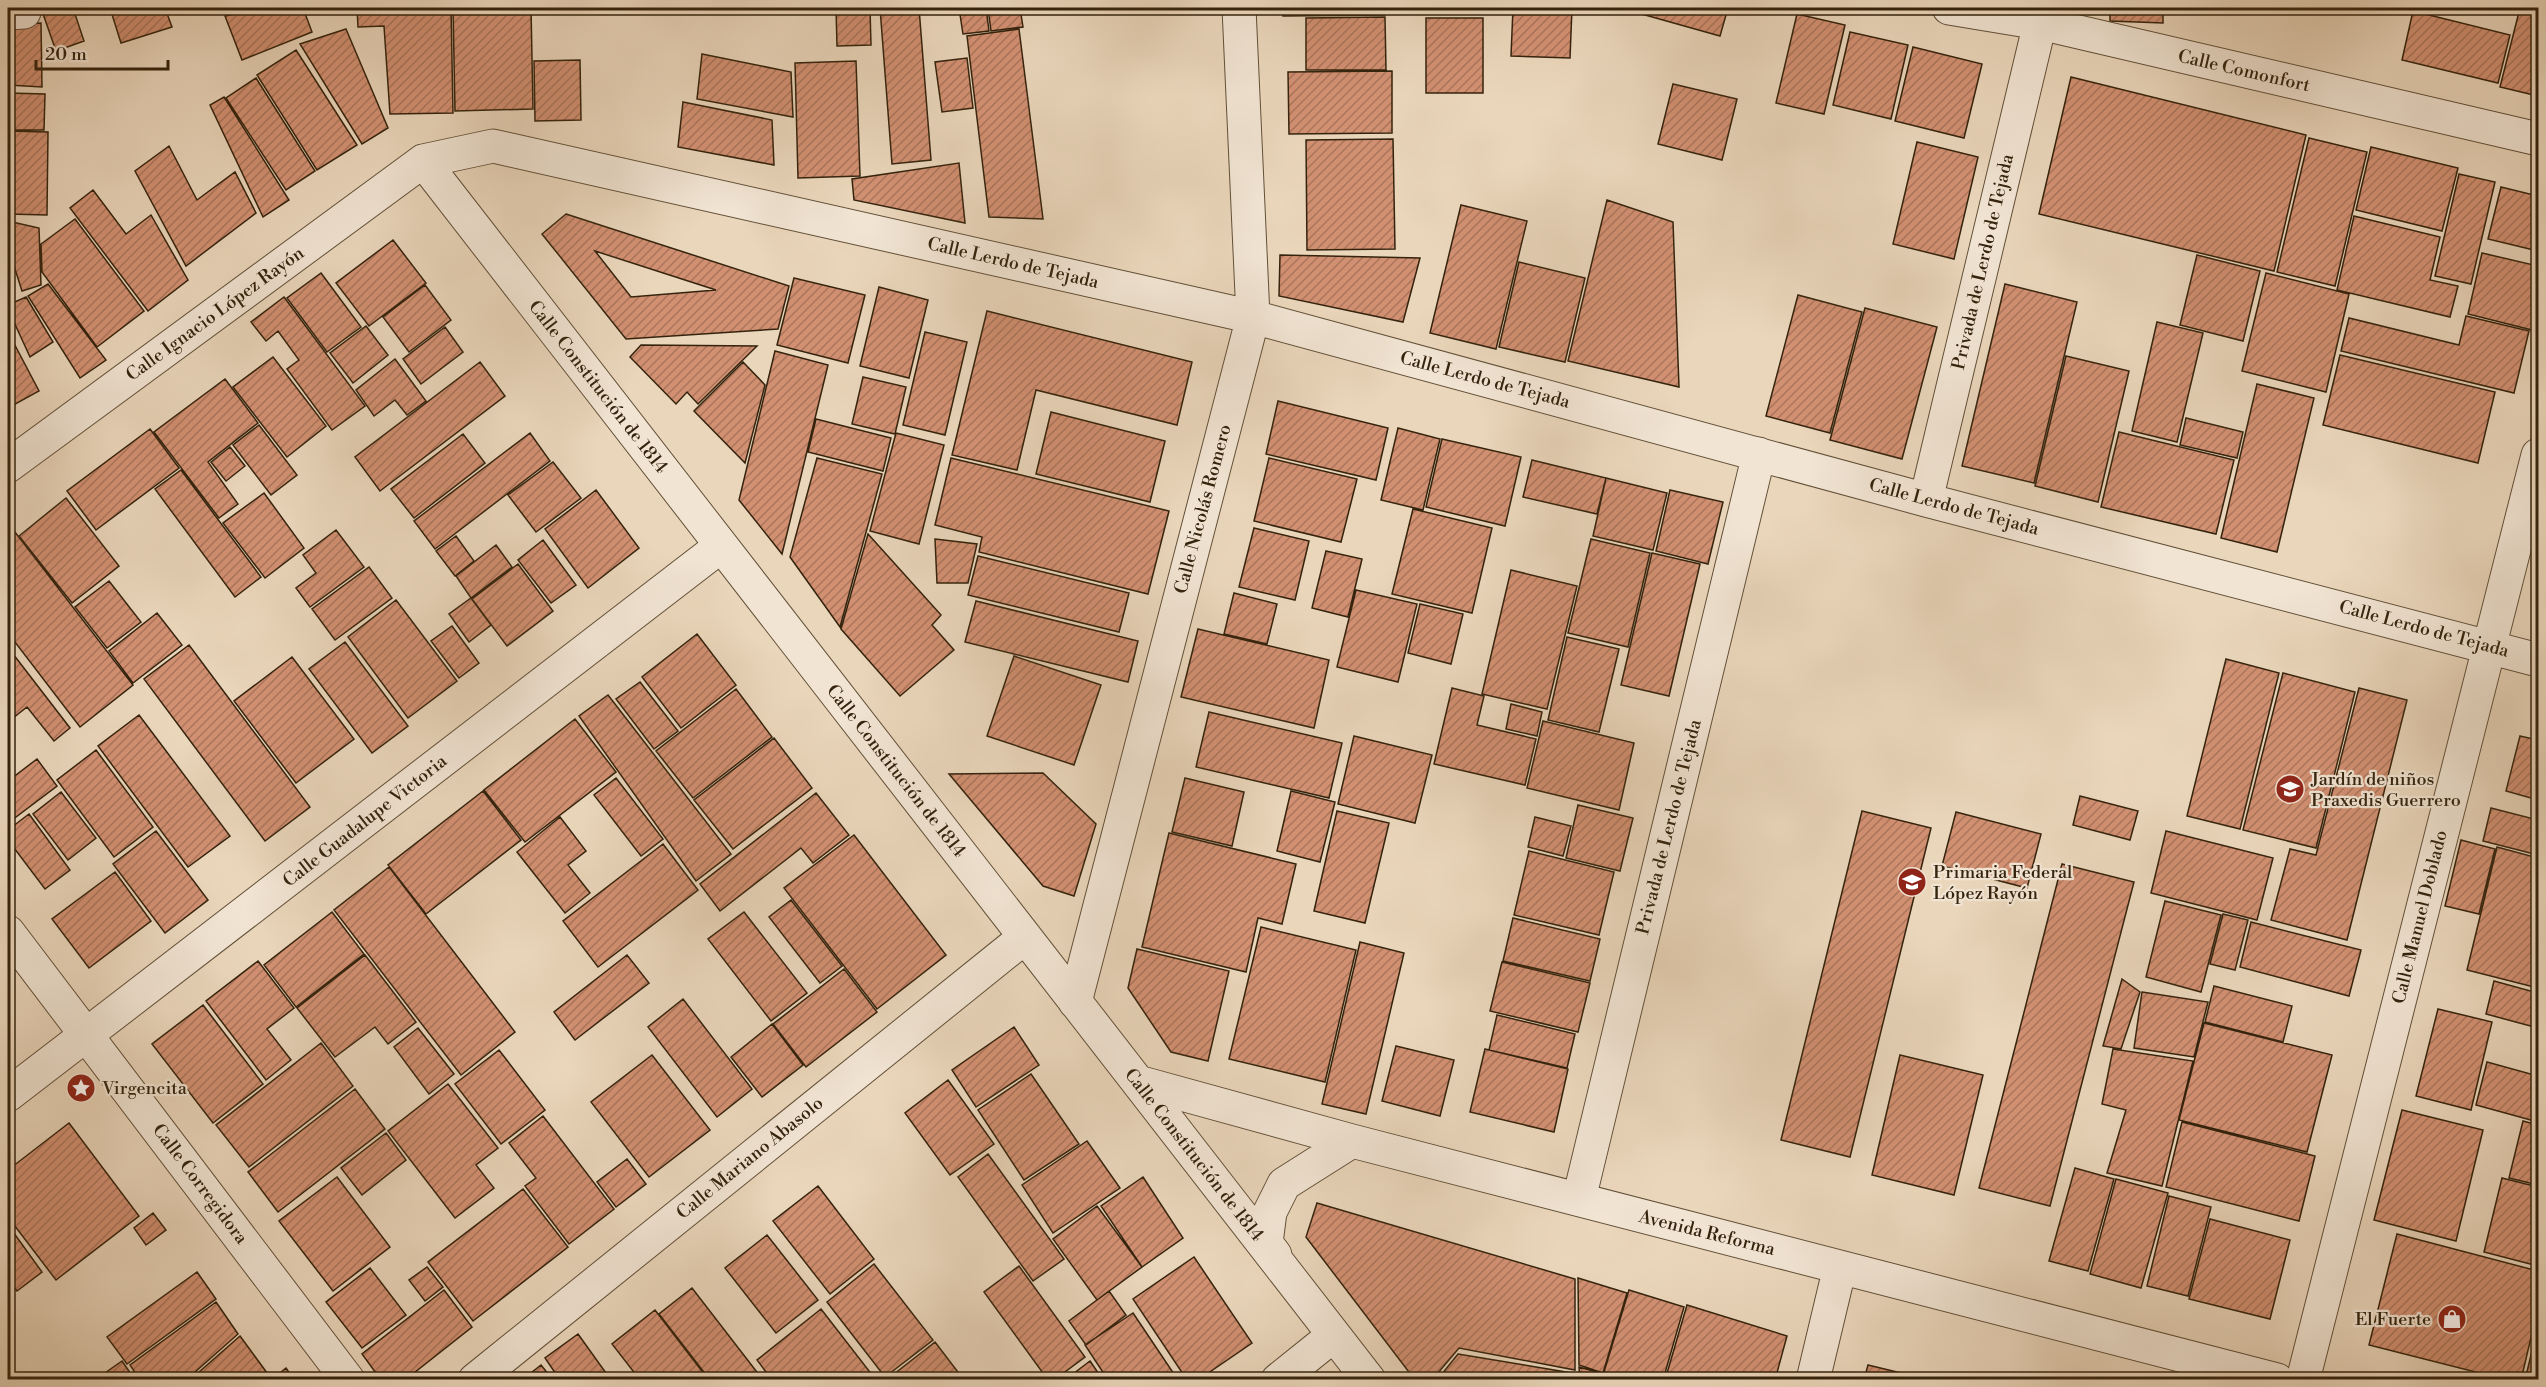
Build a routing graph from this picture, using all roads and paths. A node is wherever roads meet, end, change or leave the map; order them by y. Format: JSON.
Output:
{"nodes":[{"id":1,"x":1239,"y":8,"type":"edge"},
{"id":2,"x":1949,"y":8,"type":"edge"},
{"id":3,"x":2040,"y":23,"type":"junction"},
{"id":4,"x":2538,"y":139,"type":"edge"},
{"id":5,"x":423,"y":162,"type":"junction"},
{"id":6,"x":1253,"y":317,"type":"junction"},
{"id":7,"x":1759,"y":454,"type":"junction"},
{"id":8,"x":2538,"y":455,"type":"edge"},
{"id":9,"x":8,"y":466,"type":"edge"},
{"id":10,"x":1926,"y":500,"type":"junction"},
{"id":11,"x":721,"y":546,"type":"junction"},
{"id":12,"x":2490,"y":646,"type":"junction"},
{"id":13,"x":2538,"y":660,"type":"edge"},
{"id":14,"x":8,"y":933,"type":"edge"},
{"id":15,"x":1025,"y":937,"type":"junction"},
{"id":16,"x":1076,"y":1002,"type":"junction"},
{"id":17,"x":87,"y":1035,"type":"junction"},
{"id":18,"x":1138,"y":1082,"type":"junction"},
{"id":19,"x":8,"y":1095,"type":"edge"},
{"id":20,"x":1352,"y":1141,"type":"junction"},
{"id":21,"x":1579,"y":1200,"type":"junction"},
{"id":22,"x":1840,"y":1267,"type":"junction"},
{"id":23,"x":1293,"y":1282,"type":"junction"},
{"id":24,"x":1334,"y":1335,"type":"junction"},
{"id":25,"x":348,"y":1380,"type":"edge"},
{"id":26,"x":475,"y":1380,"type":"edge"},
{"id":27,"x":1278,"y":1380,"type":"edge"},
{"id":28,"x":1369,"y":1380,"type":"edge"},
{"id":29,"x":1813,"y":1380,"type":"edge"},
{"id":30,"x":2277,"y":1380,"type":"edge"},
{"id":31,"x":2303,"y":1380,"type":"edge"}],
"edges":[{"from":1,"to":6,"type":"street","name":"Calle Nicolás Romero"},
{"from":2,"to":3,"type":"street","name":"Calle Comonfort"},
{"from":3,"to":4,"type":"street","name":"Calle Comonfort"},
{"from":3,"to":10,"type":"street","name":"Privada de Lerdo de Tejada"},
{"from":5,"to":6,"type":"street","name":"Calle Lerdo de Tejada"},
{"from":5,"to":9,"type":"street","name":"Calle Ignacio López Rayón"},
{"from":5,"to":11,"type":"street","name":"Calle Constitución de 1814"},
{"from":6,"to":7,"type":"street","name":"Calle Lerdo de Tejada"},
{"from":6,"to":16,"type":"street","name":"Calle Nicolás Romero"},
{"from":7,"to":10,"type":"street","name":"Calle Lerdo de Tejada"},
{"from":7,"to":21,"type":"street","name":"Privada de Lerdo de Tejada"},
{"from":8,"to":12,"type":"street","name":"Calle Manuel Doblado"},
{"from":10,"to":12,"type":"street","name":"Calle Lerdo de Tejada"},
{"from":11,"to":15,"type":"street","name":"Calle Constitución de 1814"},
{"from":11,"to":17,"type":"street","name":"Calle Guadalupe Victoria"},
{"from":12,"to":13,"type":"street","name":"Calle Lerdo de Tejada"},
{"from":12,"to":31,"type":"street","name":"Calle Manuel Doblado"},
{"from":14,"to":17,"type":"street","name":"Calle Corregidora"},
{"from":15,"to":16,"type":"street","name":"Calle Constitución de 1814"},
{"from":15,"to":26,"type":"street","name":"Calle Mariano Abasolo"},
{"from":16,"to":18,"type":"street","name":"Calle Constitución de 1814"},
{"from":17,"to":19,"type":"street","name":"Calle Guadalupe Victoria"},
{"from":17,"to":25,"type":"street","name":"Calle Corregidora"},
{"from":18,"to":20,"type":"street","name":"Avenida Reforma"},
{"from":18,"to":23,"type":"street","name":"Calle Constitución de 1814"},
{"from":20,"to":21,"type":"street","name":"Avenida Reforma"},
{"from":20,"to":23,"type":"street"},
{"from":21,"to":22,"type":"street","name":"Avenida Reforma"},
{"from":22,"to":29,"type":"street"},
{"from":22,"to":30,"type":"street","name":"Avenida Reforma"},
{"from":23,"to":24,"type":"street","name":"Calle Constitución de 1814"},
{"from":24,"to":27,"type":"street"},
{"from":24,"to":28,"type":"street","name":"Calle Constitución de 1814"}]}
